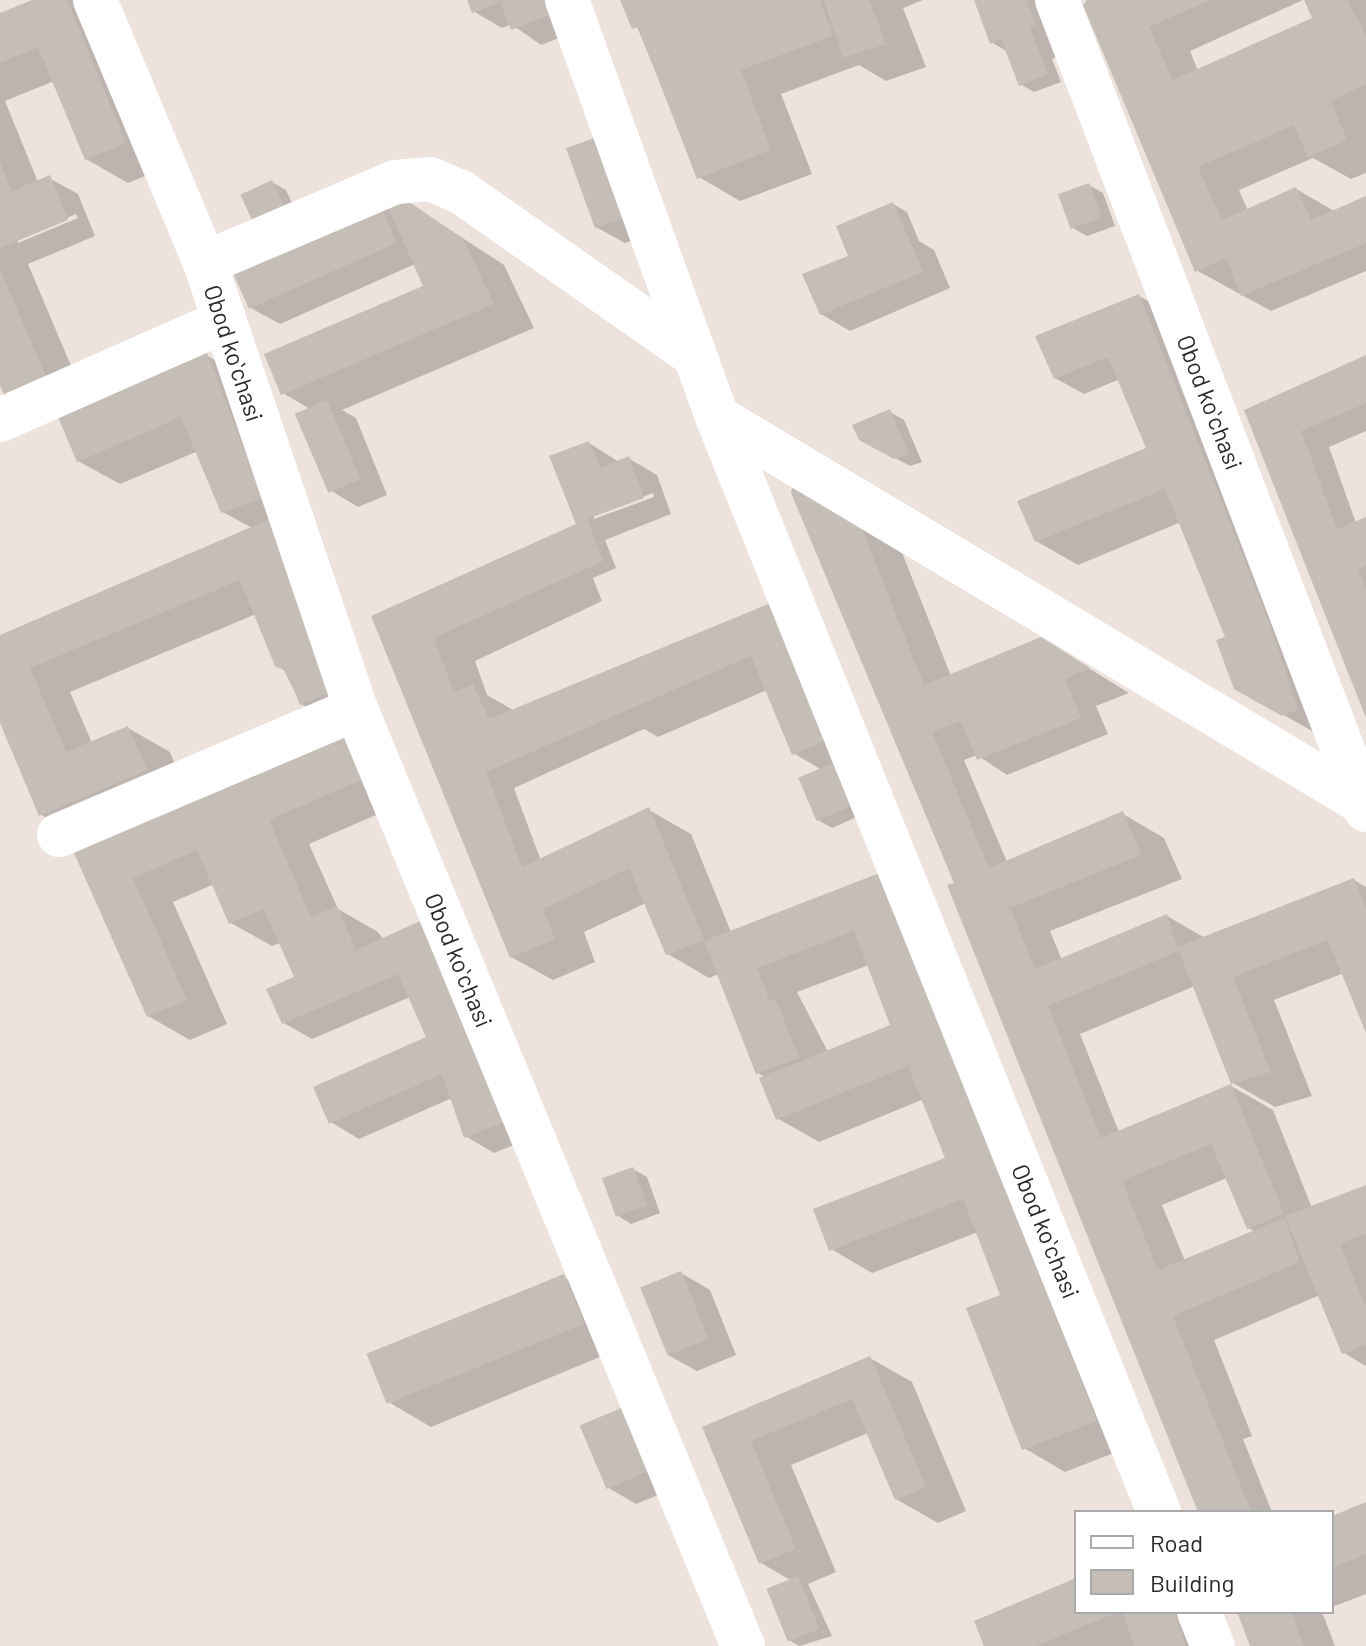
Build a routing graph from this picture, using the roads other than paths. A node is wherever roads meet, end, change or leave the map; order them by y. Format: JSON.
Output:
{"nodes":[{"id":1,"x":95,"y":0,"type":"edge"},
{"id":2,"x":567,"y":0,"type":"edge"},
{"id":3,"x":1057,"y":0,"type":"edge"},
{"id":4,"x":205,"y":263,"type":"junction"},
{"id":5,"x":222,"y":322,"type":"junction"},
{"id":6,"x":694,"y":355,"type":"junction"},
{"id":7,"x":717,"y":417,"type":"junction"},
{"id":8,"x":0,"y":420,"type":"edge"},
{"id":9,"x":356,"y":709,"type":"junction"},
{"id":10,"x":1365,"y":807,"type":"edge"},
{"id":11,"x":59,"y":835,"type":"dead end"},
{"id":12,"x":1158,"y":1510,"type":"edge"},
{"id":13,"x":1200,"y":1614,"type":"edge"},
{"id":14,"x":743,"y":1646,"type":"edge"},
{"id":15,"x":1213,"y":1646,"type":"edge"}],
"edges":[{"from":1,"to":4,"type":"street","name":"Obod koʻchasi"},
{"from":2,"to":6,"type":"street","name":"Obod koʻchasi"},
{"from":3,"to":10,"type":"street","name":"Obod koʻchasi"},
{"from":4,"to":5,"type":"street","name":"Obod koʻchasi"},
{"from":4,"to":6,"type":"street","name":"Obod koʻchasi"},
{"from":5,"to":8,"type":"street"},
{"from":5,"to":9,"type":"street","name":"Obod koʻchasi"},
{"from":6,"to":7,"type":"street","name":"Obod koʻchasi"},
{"from":7,"to":10,"type":"street","name":"Obod koʻchasi"},
{"from":7,"to":12,"type":"street","name":"Obod koʻchasi"},
{"from":9,"to":11,"type":"street"},
{"from":9,"to":14,"type":"street","name":"Obod koʻchasi"},
{"from":13,"to":15,"type":"street"}]}
